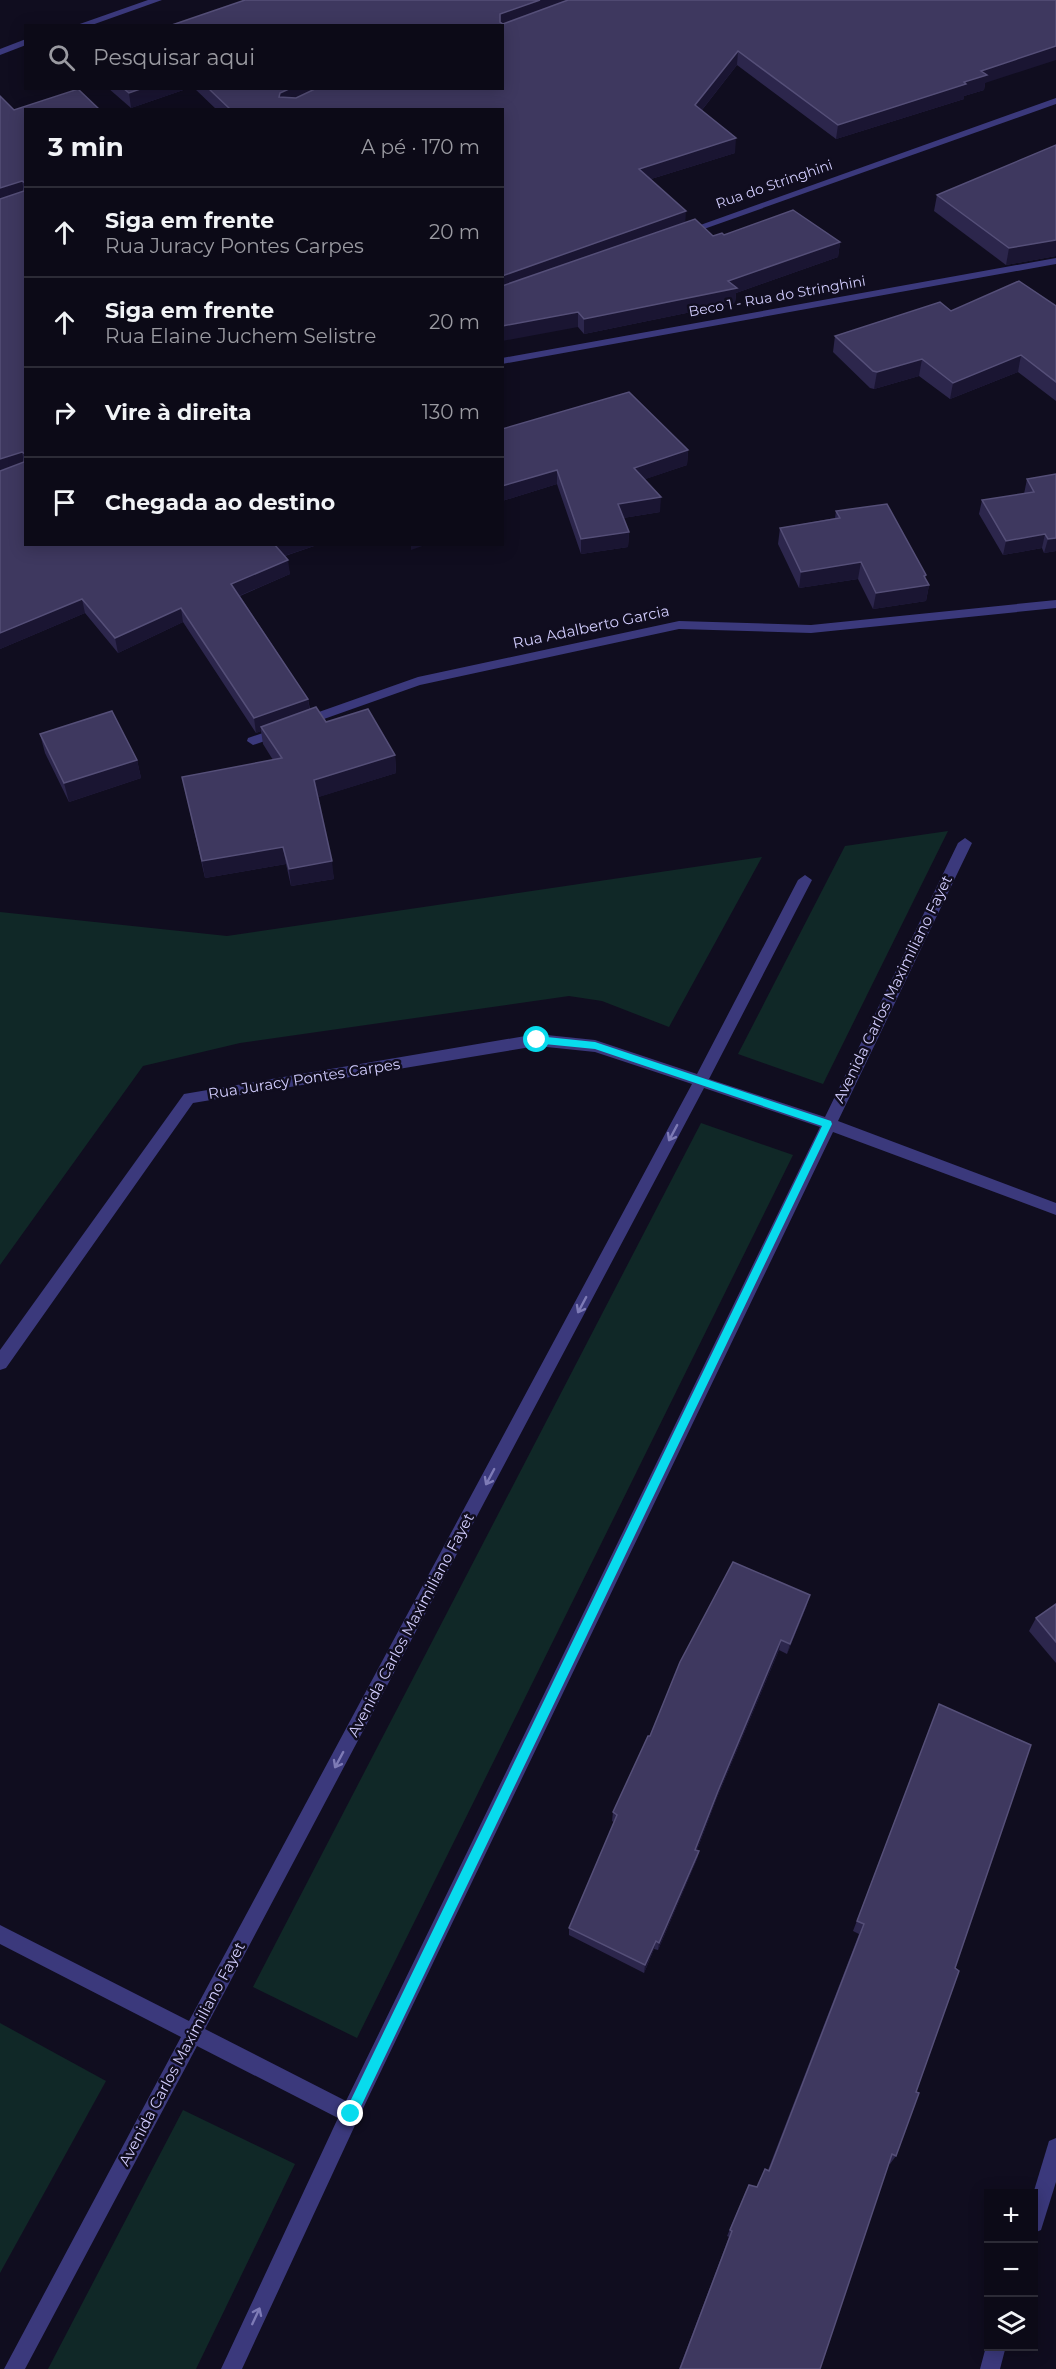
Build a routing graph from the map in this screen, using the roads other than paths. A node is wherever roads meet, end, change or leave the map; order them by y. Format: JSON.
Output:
{"nodes":[{"id":1,"x":156,"y":0,"type":"edge"},
{"id":2,"x":84,"y":24,"type":"edge"},
{"id":3,"x":21,"y":44,"type":"edge"},
{"id":4,"x":0,"y":45,"type":"edge"},
{"id":5,"x":0,"y":52,"type":"edge"},
{"id":6,"x":1056,"y":101,"type":"edge"},
{"id":7,"x":672,"y":237,"type":"edge"},
{"id":8,"x":1056,"y":261,"type":"edge"},
{"id":9,"x":504,"y":361,"type":"edge"},
{"id":10,"x":1056,"y":604,"type":"edge"},
{"id":11,"x":253,"y":741,"type":"dead end"},
{"id":12,"x":964,"y":843,"type":"dead end"},
{"id":13,"x":805,"y":880,"type":"dead end"},
{"id":14,"x":701,"y":1081,"type":"junction"},
{"id":15,"x":828,"y":1124,"type":"junction"},
{"id":16,"x":1056,"y":1209,"type":"edge"},
{"id":17,"x":0,"y":1363,"type":"edge"},
{"id":18,"x":0,"y":1934,"type":"edge"},
{"id":19,"x":193,"y":2034,"type":"junction"},
{"id":20,"x":351,"y":2114,"type":"junction"},
{"id":21,"x":1056,"y":2148,"type":"edge"},
{"id":22,"x":1038,"y":2209,"type":"edge"},
{"id":23,"x":995,"y":2351,"type":"edge"},
{"id":24,"x":14,"y":2369,"type":"edge"},
{"id":25,"x":231,"y":2369,"type":"edge"},
{"id":26,"x":990,"y":2369,"type":"edge"}],
"edges":[{"from":1,"to":2,"type":"street"},
{"from":3,"to":4,"type":"street"},
{"from":3,"to":5,"type":"street"},
{"from":6,"to":7,"type":"street","name":"Rua do Stringhini"},
{"from":8,"to":9,"type":"street","name":"Beco 1 - Rua do Stringhini"},
{"from":10,"to":11,"type":"street","name":"Rua Adalberto Garcia"},
{"from":12,"to":15,"type":"street","name":"Avenida Carlos Maximiliano Fayet"},
{"from":13,"to":14,"type":"street","name":"Avenida Carlos Maximiliano Fayet"},
{"from":14,"to":15,"type":"street","name":"Rua Juracy Pontes Carpes"},
{"from":14,"to":17,"type":"street","name":"Rua Juracy Pontes Carpes"},
{"from":14,"to":19,"type":"street","name":"Avenida Carlos Maximiliano Fayet","one_way":true},
{"from":15,"to":16,"type":"street","name":"Rua Juracy Pontes Carpes"},
{"from":15,"to":20,"type":"street","name":"Avenida Carlos Maximiliano Fayet"},
{"from":18,"to":19,"type":"street"},
{"from":19,"to":20,"type":"street"},
{"from":19,"to":24,"type":"street","name":"Avenida Carlos Maximiliano Fayet"},
{"from":25,"to":20,"type":"street","name":"Avenida Carlos Maximiliano Fayet","one_way":true},
{"from":21,"to":22,"type":"street"},
{"from":23,"to":26,"type":"street"}]}
